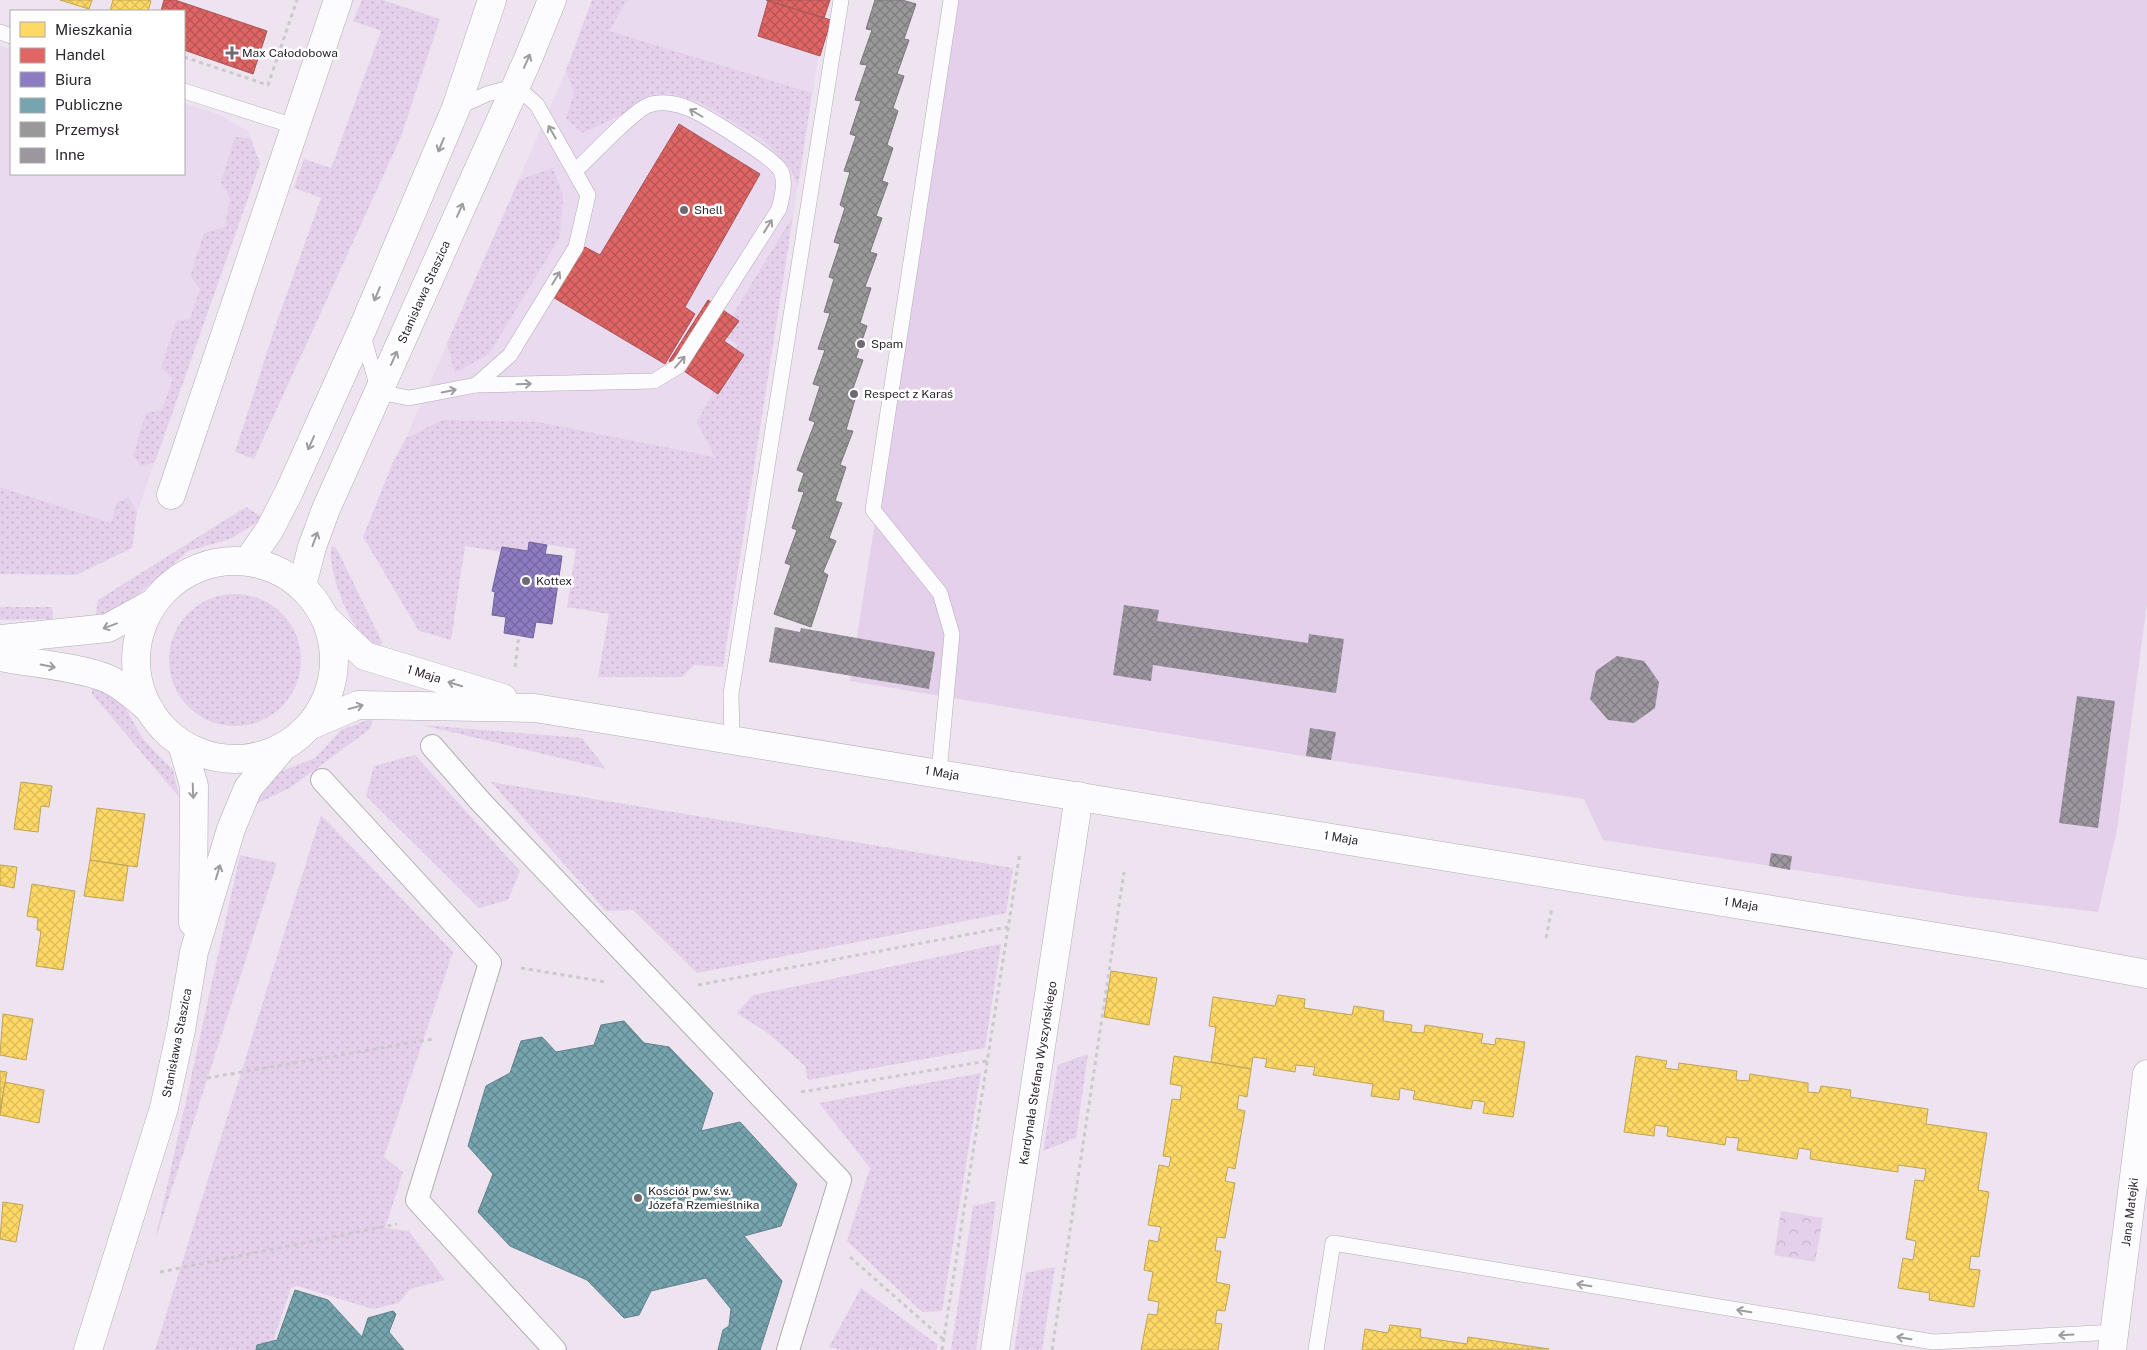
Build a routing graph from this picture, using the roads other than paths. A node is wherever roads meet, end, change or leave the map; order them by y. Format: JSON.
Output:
{"nodes":[{"id":1,"x":338,"y":0,"type":"edge"},
{"id":2,"x":492,"y":0,"type":"edge"},
{"id":3,"x":552,"y":0,"type":"edge"},
{"id":4,"x":841,"y":0,"type":"edge"},
{"id":5,"x":951,"y":0,"type":"edge"},
{"id":6,"x":516,"y":86,"type":"junction"},
{"id":7,"x":185,"y":91,"type":"edge"},
{"id":8,"x":456,"y":108,"type":"junction"},
{"id":9,"x":294,"y":126,"type":"junction"},
{"id":10,"x":575,"y":171,"type":"junction"},
{"id":11,"x":362,"y":330,"type":"junction"},
{"id":12,"x":476,"y":386,"type":"junction"},
{"id":13,"x":379,"y":392,"type":"junction"},
{"id":14,"x":171,"y":495,"type":"dead end"},
{"id":15,"x":248,"y":561,"type":"junction"},
{"id":16,"x":302,"y":586,"type":"junction"},
{"id":17,"x":153,"y":603,"type":"junction"},
{"id":18,"x":326,"y":618,"type":"junction"},
{"id":19,"x":0,"y":639,"type":"edge"},
{"id":20,"x":0,"y":657,"type":"edge"},
{"id":21,"x":535,"y":708,"type":"junction"},
{"id":22,"x":150,"y":710,"type":"junction"},
{"id":23,"x":311,"y":725,"type":"junction"},
{"id":24,"x":732,"y":739,"type":"junction"},
{"id":25,"x":182,"y":744,"type":"junction"},
{"id":26,"x":432,"y":746,"type":"dead end"},
{"id":27,"x":283,"y":747,"type":"junction"},
{"id":28,"x":939,"y":773,"type":"junction"},
{"id":29,"x":322,"y":780,"type":"dead end"},
{"id":30,"x":1079,"y":796,"type":"junction"},
{"id":31,"x":194,"y":952,"type":"junction"},
{"id":32,"x":2147,"y":974,"type":"edge"},
{"id":33,"x":2147,"y":1074,"type":"edge"},
{"id":34,"x":2114,"y":1341,"type":"edge"},
{"id":35,"x":88,"y":1350,"type":"edge"},
{"id":36,"x":555,"y":1350,"type":"edge"},
{"id":37,"x":788,"y":1350,"type":"edge"},
{"id":38,"x":995,"y":1350,"type":"edge"},
{"id":39,"x":1316,"y":1350,"type":"edge"}],
"edges":[{"from":1,"to":9,"type":"street"},
{"from":2,"to":8,"type":"street"},
{"from":6,"to":3,"type":"street","name":"Stanisława Staszica","one_way":true},
{"from":4,"to":24,"type":"lane"},
{"from":5,"to":28,"type":"lane"},
{"from":6,"to":8,"type":"lane"},
{"from":10,"to":6,"type":"lane","one_way":true},
{"from":13,"to":6,"type":"street","name":"Stanisława Staszica","one_way":true},
{"from":7,"to":9,"type":"lane"},
{"from":8,"to":11,"type":"street","one_way":true},
{"from":9,"to":14,"type":"street"},
{"from":12,"to":10,"type":"lane","one_way":true},
{"from":12,"to":10,"type":"lane","one_way":true},
{"from":11,"to":13,"type":"lane"},
{"from":11,"to":15,"type":"street","one_way":true},
{"from":13,"to":12,"type":"lane","one_way":true},
{"from":16,"to":13,"type":"street","name":"Stanisława Staszica","one_way":true},
{"from":15,"to":16,"type":"street"},
{"from":15,"to":17,"type":"street"},
{"from":16,"to":18,"type":"street"},
{"from":17,"to":19,"type":"street","one_way":true},
{"from":17,"to":22,"type":"street"},
{"from":21,"to":18,"type":"street","name":"1 Maja","one_way":true},
{"from":18,"to":23,"type":"street"},
{"from":20,"to":22,"type":"street","one_way":true},
{"from":23,"to":21,"type":"street","name":"1 Maja","one_way":true},
{"from":21,"to":24,"type":"street","name":"1 Maja"},
{"from":22,"to":25,"type":"street"},
{"from":23,"to":27,"type":"street"},
{"from":24,"to":28,"type":"street","name":"1 Maja"},
{"from":25,"to":27,"type":"street"},
{"from":25,"to":31,"type":"street","one_way":true},
{"from":26,"to":37,"type":"street"},
{"from":31,"to":27,"type":"street","name":"Stanisława Staszica","one_way":true},
{"from":28,"to":30,"type":"street","name":"1 Maja"},
{"from":29,"to":36,"type":"street"},
{"from":30,"to":32,"type":"street","name":"1 Maja"},
{"from":30,"to":38,"type":"street","name":"Kardynała Stefana Wyszyńskiego"},
{"from":31,"to":35,"type":"street","name":"Stanisława Staszica"},
{"from":33,"to":34,"type":"street","name":"Jana Matejki"},
{"from":34,"to":39,"type":"lane","one_way":true}]}
